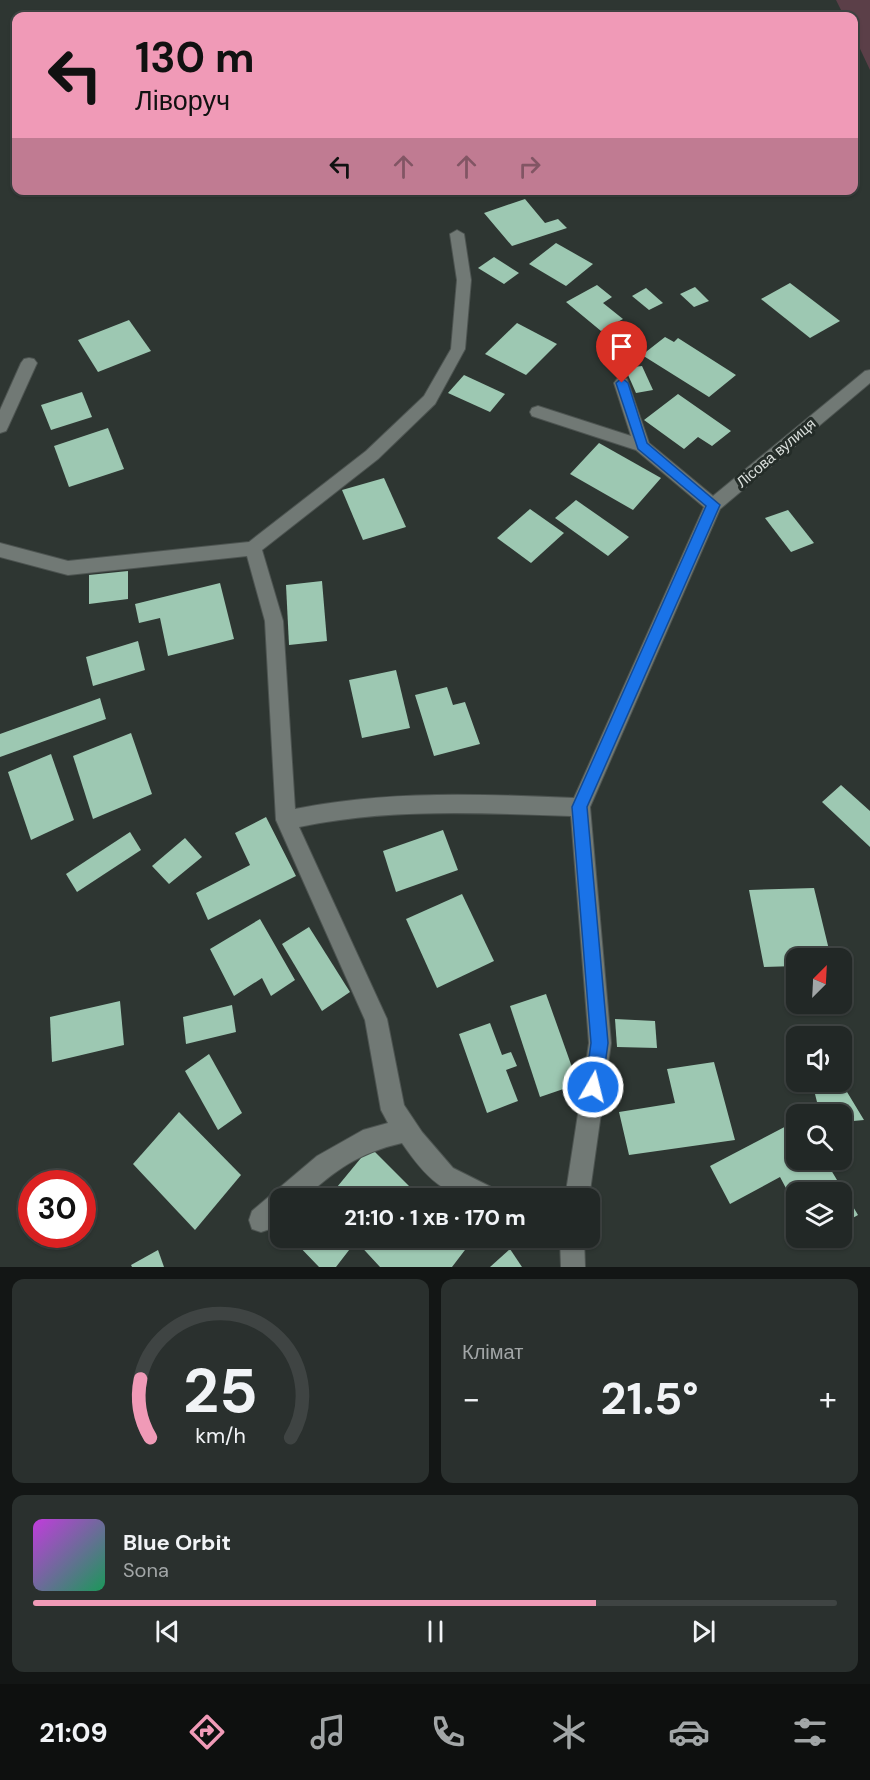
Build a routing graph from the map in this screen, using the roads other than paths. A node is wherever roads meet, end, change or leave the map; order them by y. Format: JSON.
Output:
{"nodes":[{"id":1,"x":457,"y":234,"type":"dead end"},
{"id":2,"x":29,"y":363,"type":"dead end"},
{"id":3,"x":870,"y":375,"type":"edge"},
{"id":4,"x":622,"y":383,"type":"dead end"},
{"id":5,"x":538,"y":412,"type":"dead end"},
{"id":6,"x":0,"y":427,"type":"edge"},
{"id":7,"x":642,"y":446,"type":"junction"},
{"id":8,"x":713,"y":505,"type":"junction"},
{"id":9,"x":253,"y":548,"type":"junction"},
{"id":10,"x":0,"y":550,"type":"edge"},
{"id":11,"x":580,"y":807,"type":"junction"},
{"id":12,"x":286,"y":820,"type":"junction"},
{"id":13,"x":407,"y":1130,"type":"junction"},
{"id":14,"x":297,"y":1188,"type":"edge"},
{"id":15,"x":467,"y":1188,"type":"edge"},
{"id":16,"x":579,"y":1188,"type":"edge"},
{"id":17,"x":270,"y":1212,"type":"edge"},
{"id":18,"x":261,"y":1220,"type":"dead end"}],
"edges":[{"from":1,"to":9,"type":"street"},
{"from":2,"to":6,"type":"street"},
{"from":3,"to":8,"type":"street","name":"Лісова вулиця"},
{"from":4,"to":7,"type":"street"},
{"from":5,"to":7,"type":"street"},
{"from":7,"to":8,"type":"street"},
{"from":8,"to":11,"type":"street","name":"Лісова вулиця"},
{"from":9,"to":10,"type":"street"},
{"from":9,"to":12,"type":"street"},
{"from":11,"to":12,"type":"street"},
{"from":11,"to":16,"type":"street","name":"Лісова вулиця"},
{"from":12,"to":13,"type":"street"},
{"from":13,"to":14,"type":"street"},
{"from":13,"to":15,"type":"street"},
{"from":17,"to":18,"type":"street"}]}
